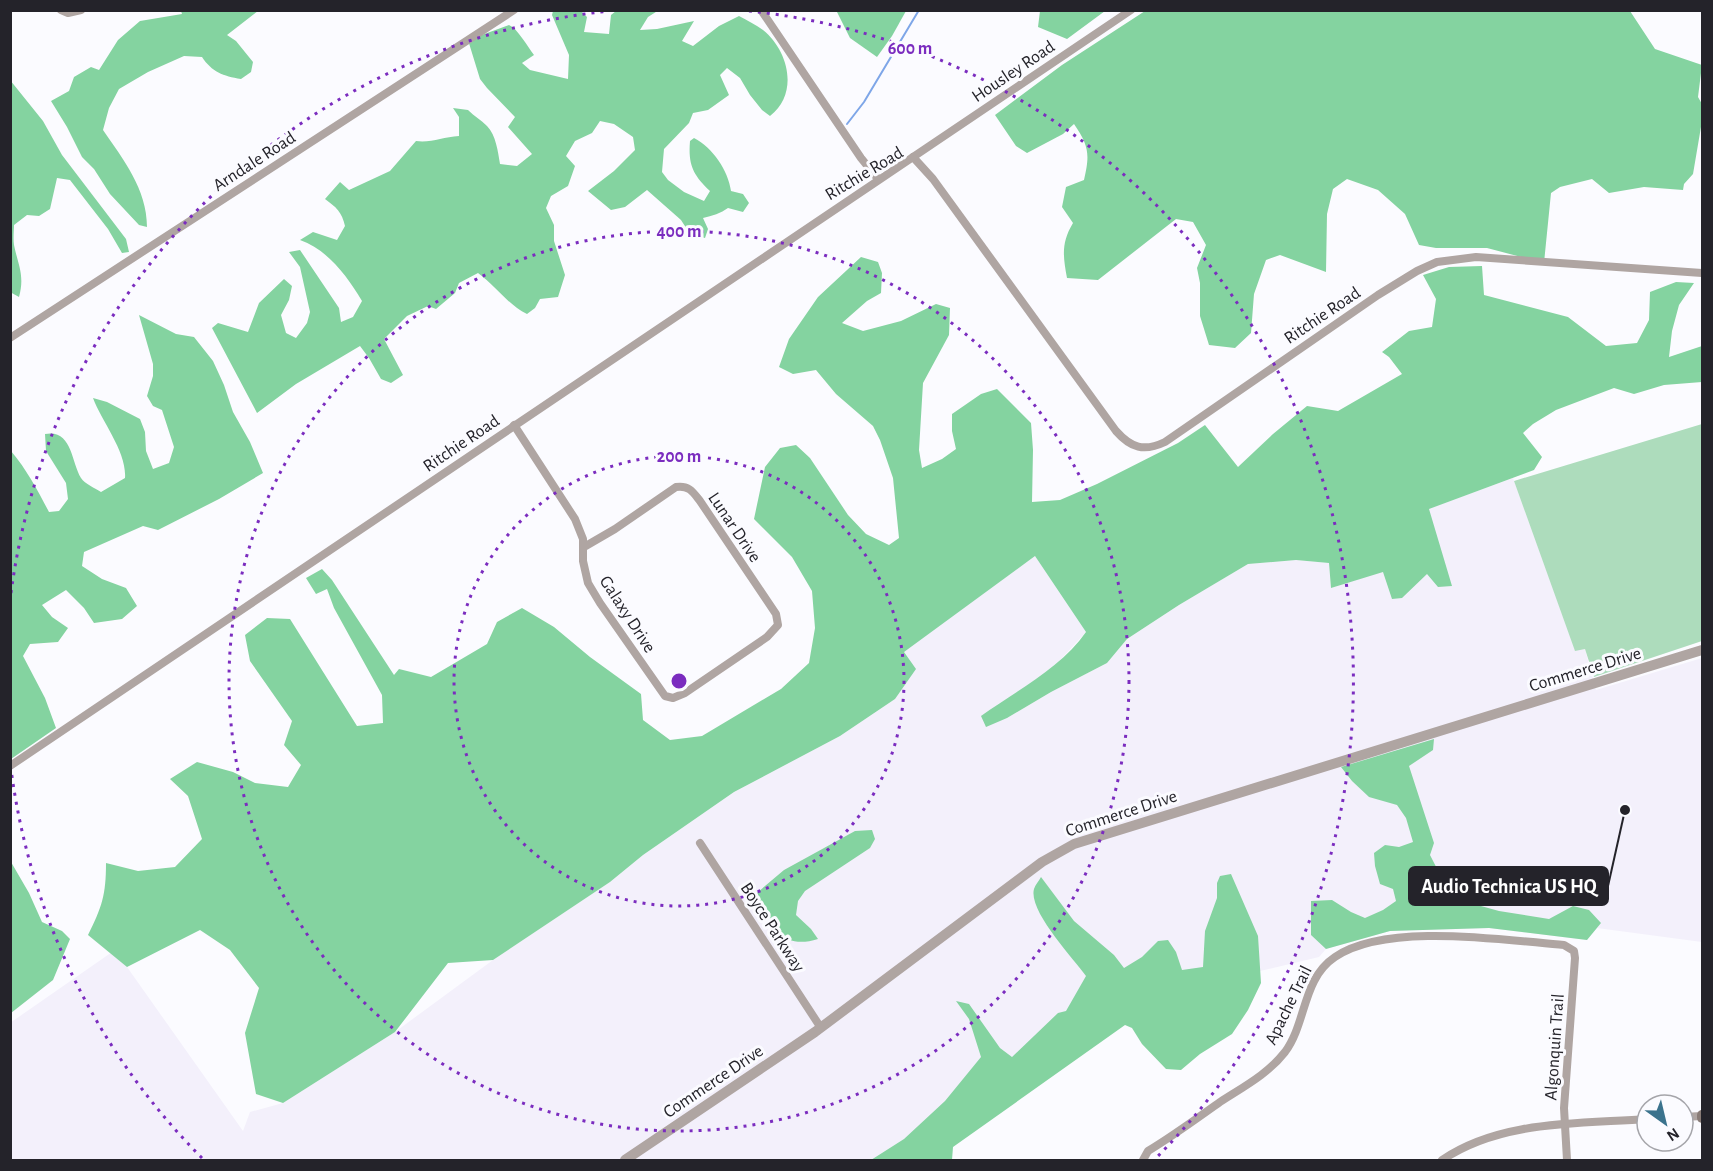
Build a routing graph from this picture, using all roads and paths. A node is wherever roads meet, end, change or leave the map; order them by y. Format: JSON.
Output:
{"nodes":[{"id":1,"x":61,"y":10,"type":"edge"},
{"id":2,"x":81,"y":10,"type":"edge"},
{"id":3,"x":514,"y":10,"type":"edge"},
{"id":4,"x":761,"y":10,"type":"edge"},
{"id":5,"x":1131,"y":10,"type":"edge"},
{"id":6,"x":913,"y":157,"type":"junction"},
{"id":7,"x":878,"y":179,"type":"junction"},
{"id":8,"x":1702,"y":273,"type":"edge"},
{"id":9,"x":10,"y":338,"type":"edge"},
{"id":10,"x":514,"y":425,"type":"junction"},
{"id":11,"x":584,"y":547,"type":"junction"},
{"id":12,"x":1702,"y":650,"type":"edge"},
{"id":13,"x":660,"y":691,"type":"joint"},
{"id":14,"x":10,"y":766,"type":"edge"},
{"id":15,"x":700,"y":843,"type":"dead end"},
{"id":16,"x":1562,"y":945,"type":"joint"},
{"id":17,"x":821,"y":1028,"type":"junction"},
{"id":18,"x":1635,"y":1120,"type":"edge"},
{"id":19,"x":1564,"y":1125,"type":"junction"},
{"id":20,"x":625,"y":1161,"type":"edge"},
{"id":21,"x":1143,"y":1161,"type":"edge"},
{"id":22,"x":1442,"y":1161,"type":"edge"},
{"id":23,"x":1567,"y":1161,"type":"edge"}],
"edges":[{"from":1,"to":2,"type":"street"},
{"from":3,"to":9,"type":"street","name":"Arndale Road"},
{"from":4,"to":7,"type":"street"},
{"from":5,"to":6,"type":"street","name":"Housley Road"},
{"from":6,"to":7,"type":"street","name":"Ritchie Road"},
{"from":6,"to":8,"type":"street","name":"Ritchie Road"},
{"from":7,"to":10,"type":"street","name":"Ritchie Road"},
{"from":10,"to":11,"type":"street","name":"Galaxy Drive"},
{"from":10,"to":14,"type":"street","name":"Ritchie Road"},
{"from":11,"to":13,"type":"street","name":"Galaxy Drive"},
{"from":11,"to":13,"type":"street","name":"Lunar Drive"},
{"from":12,"to":17,"type":"street","name":"Commerce Drive"},
{"from":15,"to":17,"type":"street","name":"Boyce Parkway"},
{"from":16,"to":19,"type":"street","name":"Algonquin Trail"},
{"from":16,"to":21,"type":"street","name":"Apache Trail"},
{"from":17,"to":20,"type":"street","name":"Commerce Drive"},
{"from":18,"to":19,"type":"street"},
{"from":19,"to":22,"type":"street"},
{"from":19,"to":23,"type":"street","name":"Algonquin Trail"}]}
